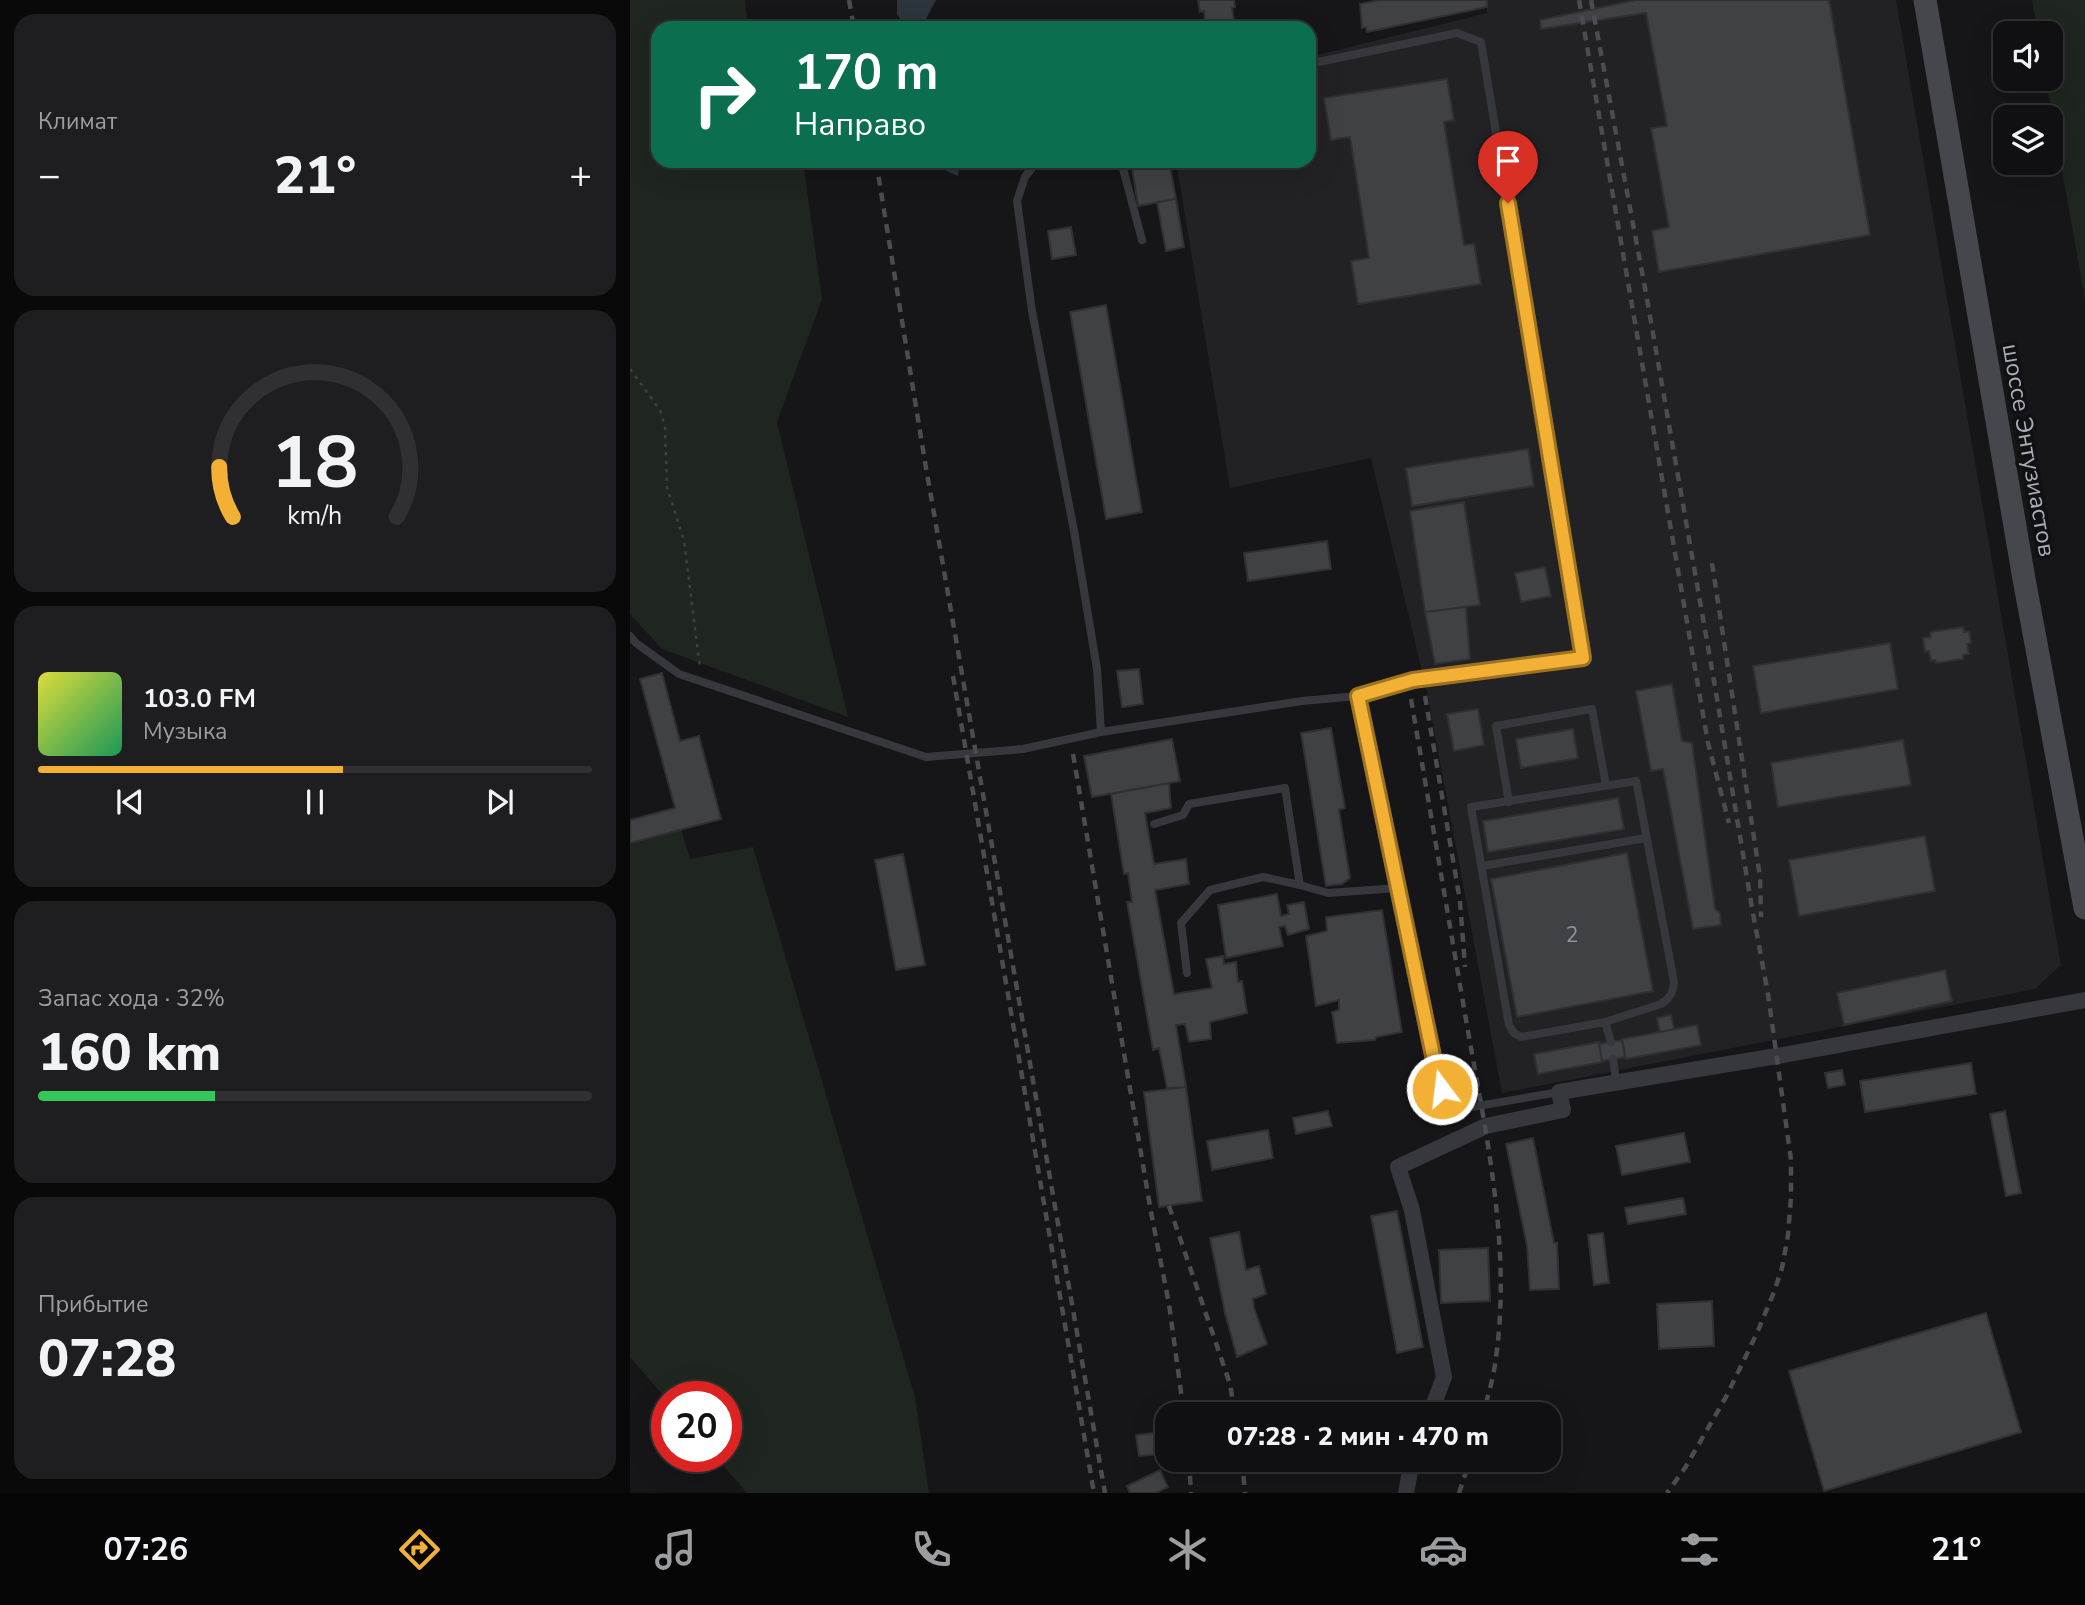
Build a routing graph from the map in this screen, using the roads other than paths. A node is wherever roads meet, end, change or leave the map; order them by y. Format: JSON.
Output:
{"nodes":[{"id":1,"x":1925,"y":0,"type":"edge"},
{"id":2,"x":1316,"y":63,"type":"edge"},
{"id":3,"x":1032,"y":168,"type":"edge"},
{"id":4,"x":1123,"y":168,"type":"edge"},
{"id":5,"x":1142,"y":240,"type":"dead end"},
{"id":6,"x":630,"y":636,"type":"edge"},
{"id":7,"x":1358,"y":696,"type":"junction"},
{"id":8,"x":1101,"y":732,"type":"junction"},
{"id":9,"x":1606,"y":785,"type":"junction"},
{"id":10,"x":1509,"y":802,"type":"junction"},
{"id":11,"x":1154,"y":824,"type":"dead end"},
{"id":12,"x":1646,"y":838,"type":"junction"},
{"id":13,"x":1482,"y":866,"type":"junction"},
{"id":14,"x":1300,"y":885,"type":"junction"},
{"id":15,"x":1399,"y":888,"type":"junction"},
{"id":16,"x":2085,"y":908,"type":"edge"},
{"id":17,"x":1187,"y":973,"type":"dead end"},
{"id":18,"x":2085,"y":1000,"type":"edge"},
{"id":19,"x":1605,"y":1022,"type":"junction"},
{"id":20,"x":1611,"y":1042,"type":"dead end"},
{"id":21,"x":1613,"y":1059,"type":"dead end"},
{"id":22,"x":1616,"y":1082,"type":"junction"},
{"id":23,"x":1559,"y":1091,"type":"junction"},
{"id":24,"x":1435,"y":1402,"type":"edge"},
{"id":25,"x":1410,"y":1472,"type":"edge"},
{"id":26,"x":1406,"y":1493,"type":"edge"}],
"edges":[{"from":1,"to":16,"type":"main road","name":"шоссе Энтузиастов"},
{"from":2,"to":7,"type":"lane"},
{"from":3,"to":8,"type":"lane"},
{"from":4,"to":5,"type":"lane"},
{"from":6,"to":8,"type":"lane"},
{"from":7,"to":8,"type":"lane"},
{"from":7,"to":15,"type":"lane"},
{"from":9,"to":10,"type":"lane"},
{"from":9,"to":10,"type":"lane"},
{"from":9,"to":12,"type":"lane"},
{"from":10,"to":13,"type":"lane"},
{"from":11,"to":14,"type":"lane"},
{"from":12,"to":13,"type":"lane"},
{"from":12,"to":19,"type":"lane"},
{"from":13,"to":19,"type":"lane"},
{"from":14,"to":15,"type":"lane"},
{"from":14,"to":17,"type":"lane"},
{"from":15,"to":23,"type":"lane"},
{"from":18,"to":22,"type":"street"},
{"from":19,"to":20,"type":"lane"},
{"from":21,"to":22,"type":"lane"},
{"from":22,"to":23,"type":"street"},
{"from":23,"to":24,"type":"street"},
{"from":25,"to":26,"type":"street"}]}
